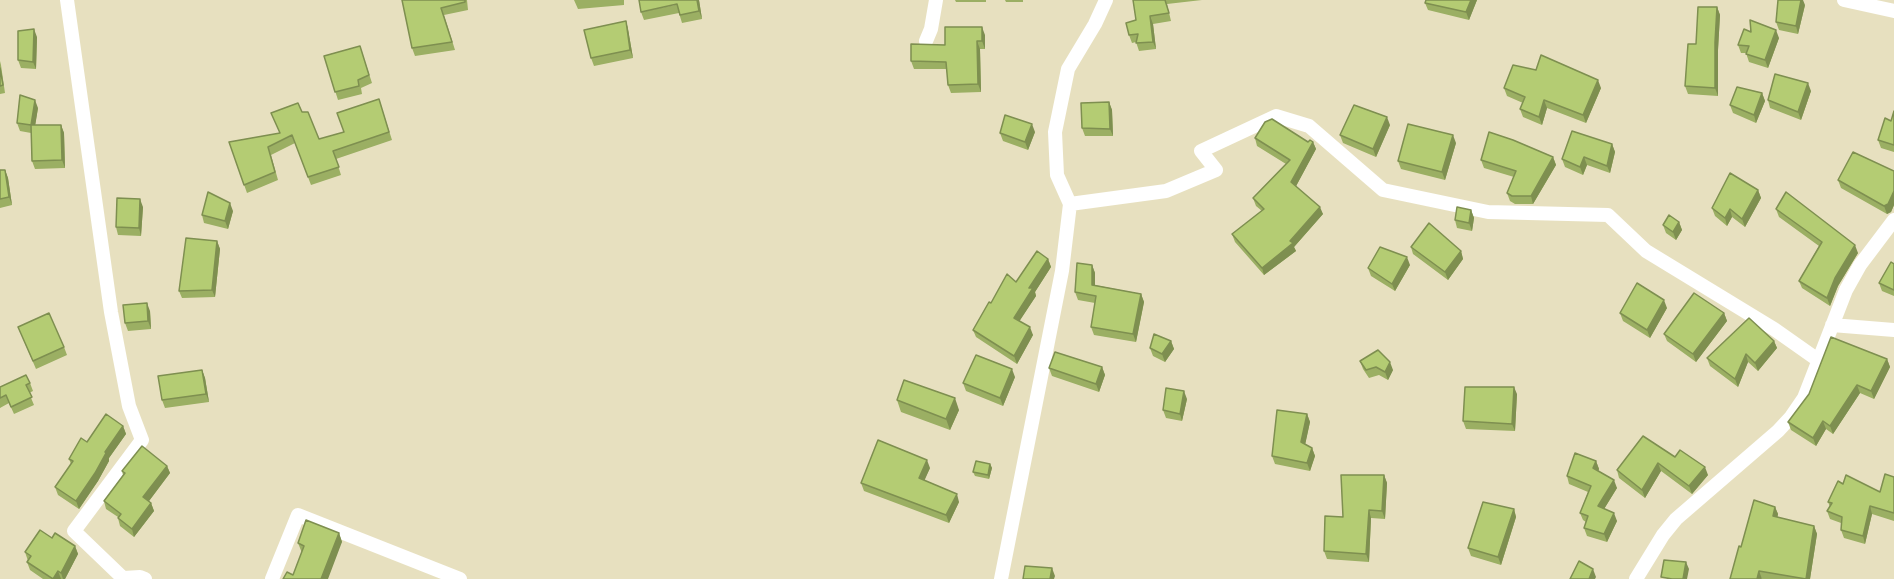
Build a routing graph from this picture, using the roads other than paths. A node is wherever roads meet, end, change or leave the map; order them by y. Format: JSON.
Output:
{"nodes":[{"id":1,"x":67,"y":0,"type":"edge"},
{"id":2,"x":936,"y":0,"type":"edge"},
{"id":3,"x":1106,"y":0,"type":"edge"},
{"id":4,"x":1844,"y":0,"type":"edge"},
{"id":5,"x":1894,"y":11,"type":"edge"},
{"id":6,"x":926,"y":41,"type":"dead end"},
{"id":7,"x":1070,"y":204,"type":"junction"},
{"id":8,"x":1894,"y":220,"type":"edge"},
{"id":9,"x":1832,"y":325,"type":"junction"},
{"id":10,"x":1894,"y":330,"type":"edge"},
{"id":11,"x":1818,"y":360,"type":"junction"},
{"id":12,"x":124,"y":578,"type":"edge"},
{"id":13,"x":145,"y":579,"type":"edge"},
{"id":14,"x":272,"y":579,"type":"edge"},
{"id":15,"x":459,"y":579,"type":"edge"},
{"id":16,"x":1001,"y":579,"type":"edge"},
{"id":17,"x":1636,"y":579,"type":"edge"}],
"edges":[{"from":1,"to":12,"type":"street"},
{"from":2,"to":6,"type":"street"},
{"from":3,"to":7,"type":"street"},
{"from":4,"to":5,"type":"street"},
{"from":7,"to":11,"type":"street"},
{"from":7,"to":16,"type":"street"},
{"from":8,"to":9,"type":"street"},
{"from":9,"to":10,"type":"street"},
{"from":9,"to":11,"type":"street"},
{"from":11,"to":17,"type":"street"},
{"from":12,"to":13,"type":"street"},
{"from":14,"to":15,"type":"street"}]}
